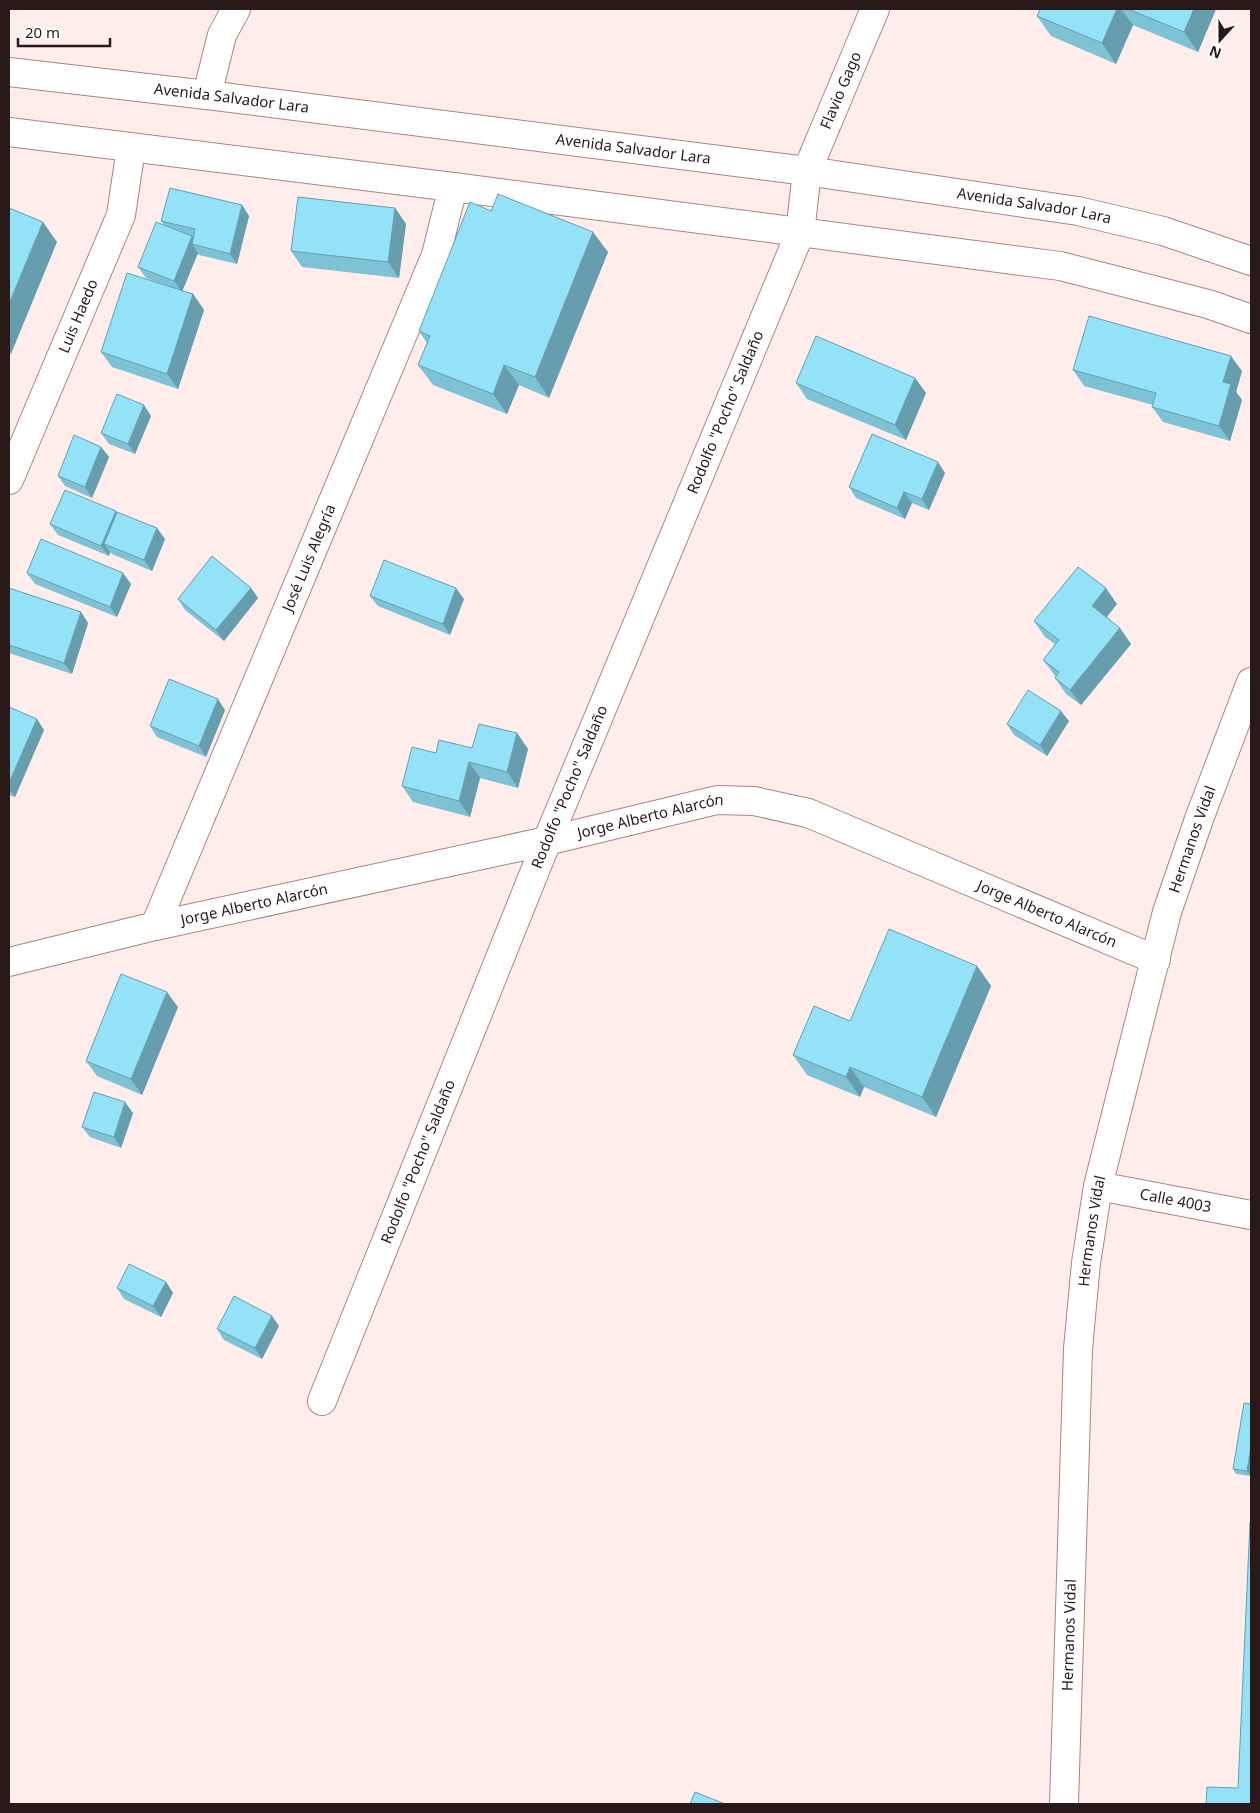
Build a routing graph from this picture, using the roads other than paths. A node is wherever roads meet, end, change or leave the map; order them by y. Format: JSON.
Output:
{"nodes":[{"id":1,"x":236,"y":9,"type":"edge"},
{"id":2,"x":875,"y":9,"type":"edge"},
{"id":3,"x":9,"y":72,"type":"edge"},
{"id":4,"x":207,"y":95,"type":"junction"},
{"id":5,"x":9,"y":132,"type":"edge"},
{"id":6,"x":131,"y":148,"type":"junction"},
{"id":7,"x":807,"y":171,"type":"junction"},
{"id":8,"x":453,"y":187,"type":"junction"},
{"id":9,"x":800,"y":233,"type":"junction"},
{"id":10,"x":1251,"y":261,"type":"edge"},
{"id":11,"x":1251,"y":319,"type":"edge"},
{"id":12,"x":9,"y":480,"type":"edge"},
{"id":13,"x":1251,"y":682,"type":"edge"},
{"id":14,"x":548,"y":841,"type":"junction"},
{"id":15,"x":156,"y":926,"type":"junction"},
{"id":16,"x":1156,"y":960,"type":"junction"},
{"id":17,"x":9,"y":962,"type":"edge"},
{"id":18,"x":1098,"y":1186,"type":"junction"},
{"id":19,"x":1251,"y":1215,"type":"edge"},
{"id":20,"x":322,"y":1401,"type":"dead end"},
{"id":21,"x":1064,"y":1804,"type":"edge"}],
"edges":[{"from":1,"to":4,"type":"street"},
{"from":2,"to":7,"type":"street","name":"Flavio Gago"},
{"from":3,"to":4,"type":"street","name":"Avenida Salvador Lara"},
{"from":4,"to":7,"type":"street","name":"Avenida Salvador Lara"},
{"from":5,"to":6,"type":"street"},
{"from":6,"to":8,"type":"street"},
{"from":6,"to":12,"type":"street","name":"Luis Haedo"},
{"from":7,"to":9,"type":"street","name":"Rodolfo \"Pocho\" Saldaño"},
{"from":7,"to":10,"type":"street","name":"Avenida Salvador Lara"},
{"from":8,"to":9,"type":"street"},
{"from":8,"to":15,"type":"street","name":"José Luis Alegría"},
{"from":9,"to":11,"type":"street"},
{"from":9,"to":14,"type":"street","name":"Rodolfo \"Pocho\" Saldaño"},
{"from":13,"to":16,"type":"street","name":"Hermanos Vidal"},
{"from":14,"to":15,"type":"street","name":"Jorge Alberto Alarcón"},
{"from":14,"to":16,"type":"street","name":"Jorge Alberto Alarcón"},
{"from":14,"to":20,"type":"street","name":"Rodolfo \"Pocho\" Saldaño"},
{"from":15,"to":17,"type":"street","name":"Jorge Alberto Alarcón"},
{"from":16,"to":18,"type":"street","name":"Hermanos Vidal"},
{"from":18,"to":19,"type":"street","name":"Calle 4003"},
{"from":18,"to":21,"type":"street","name":"Hermanos Vidal"}]}
